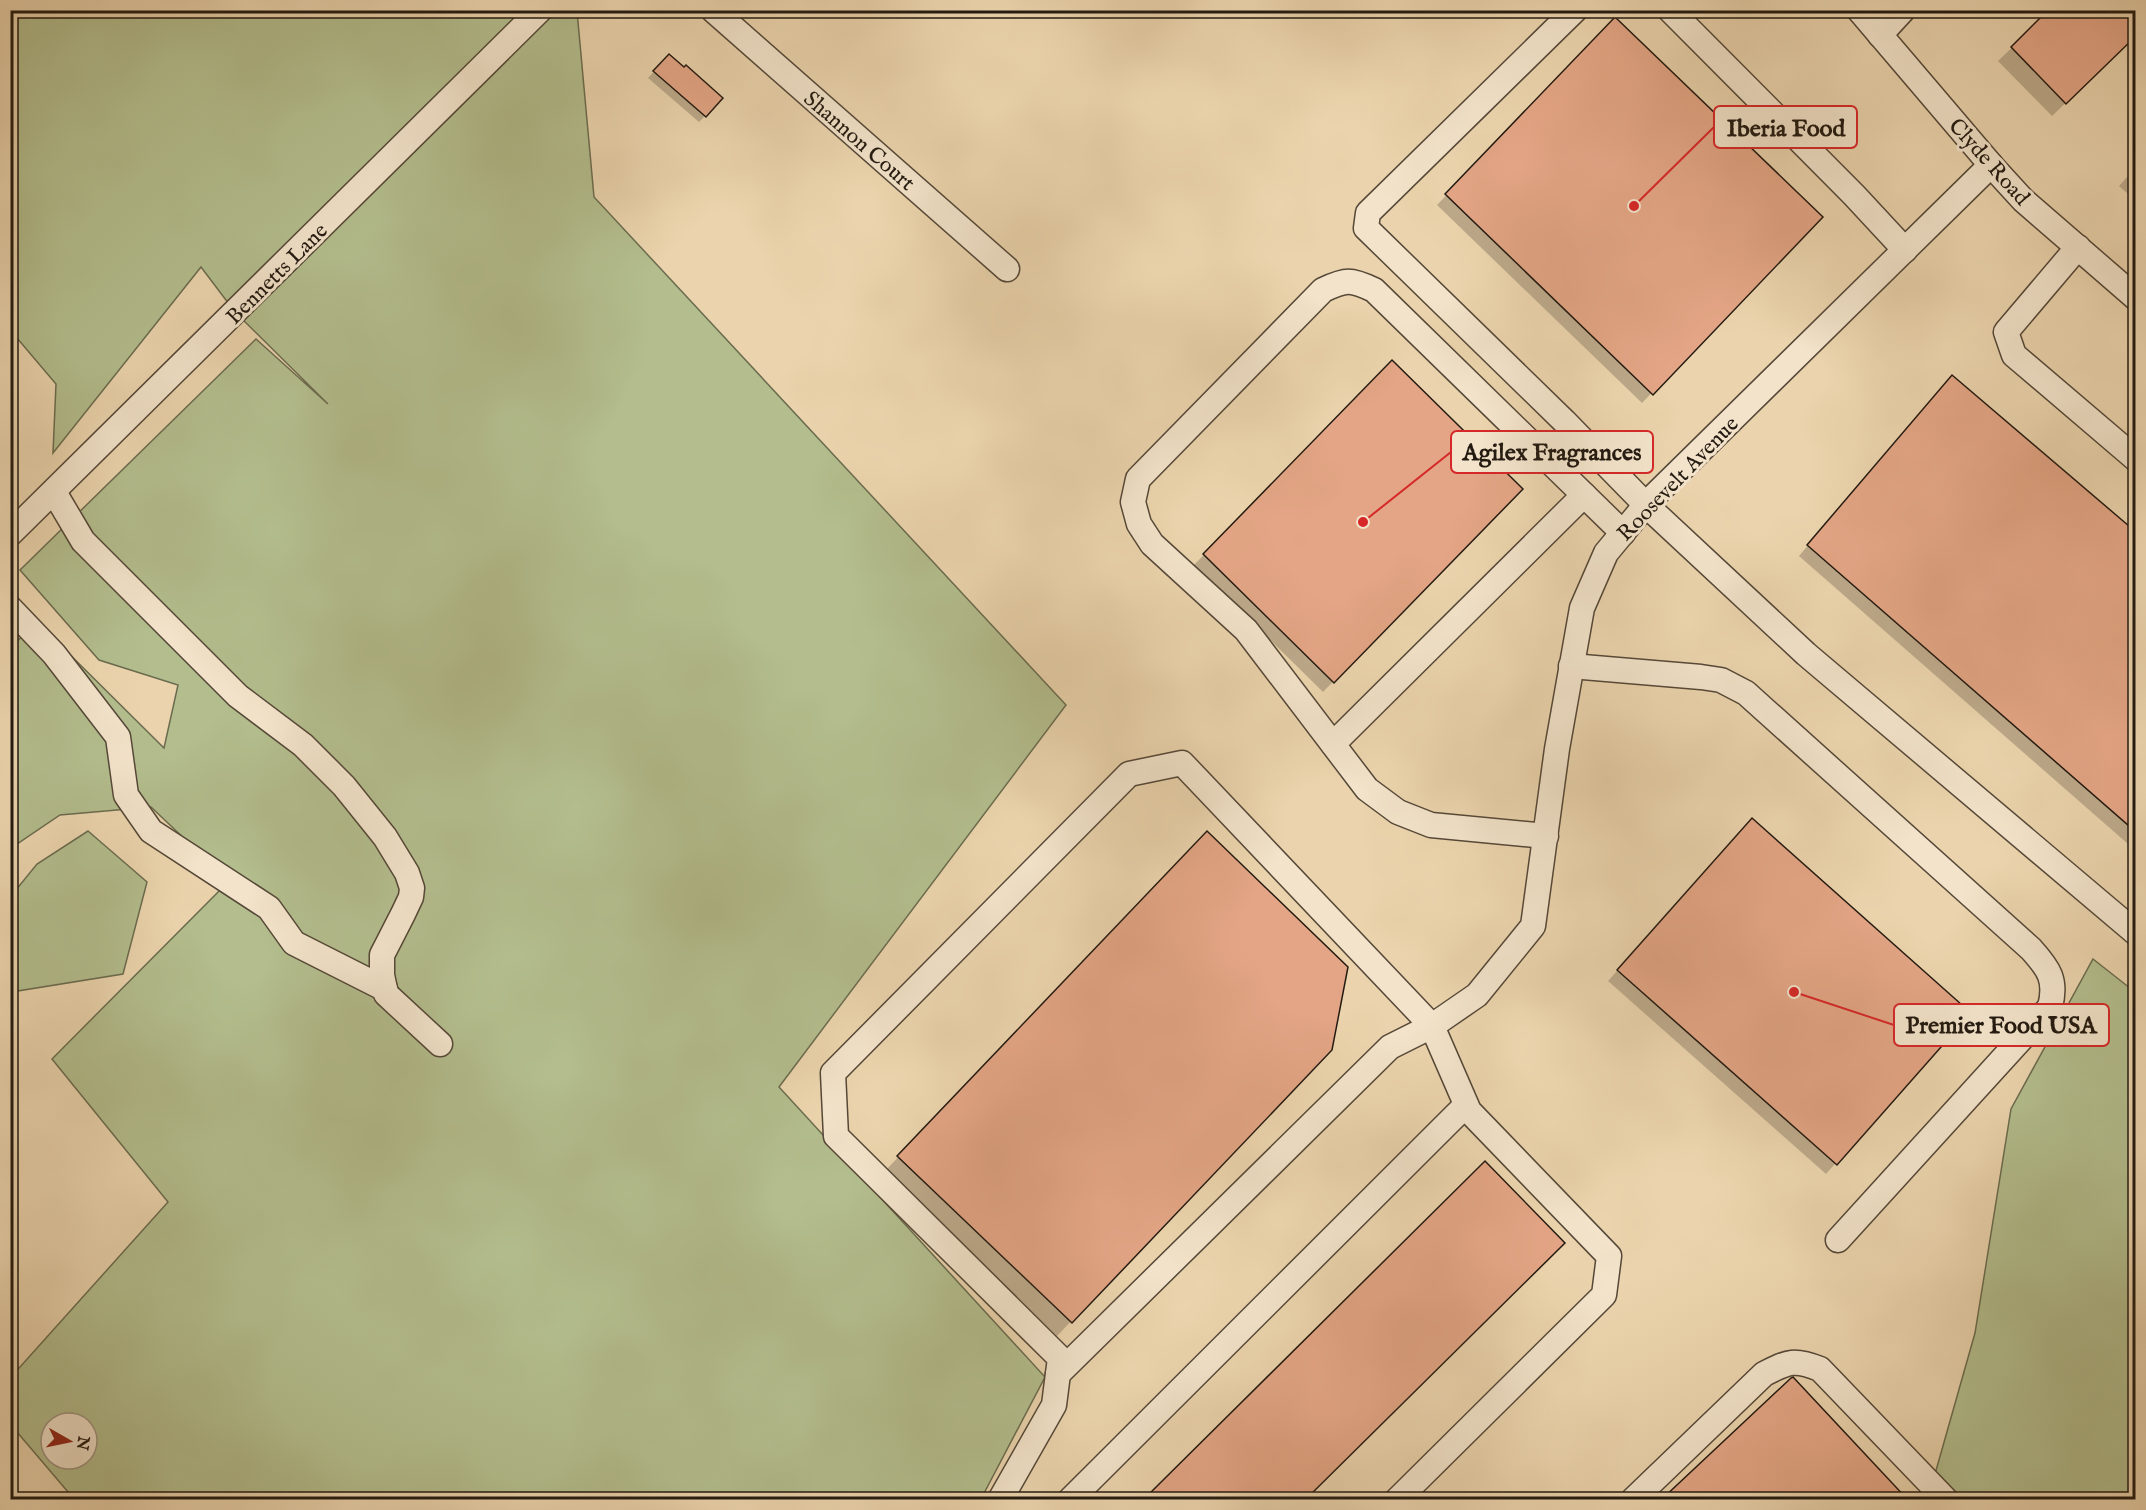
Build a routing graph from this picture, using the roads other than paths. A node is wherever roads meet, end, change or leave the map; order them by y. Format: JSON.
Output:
{"nodes":[{"id":1,"x":540,"y":10,"type":"edge"},
{"id":2,"x":713,"y":10,"type":"edge"},
{"id":3,"x":1575,"y":10,"type":"edge"},
{"id":4,"x":1670,"y":10,"type":"edge"},
{"id":5,"x":1859,"y":10,"type":"edge"},
{"id":6,"x":1903,"y":10,"type":"edge"},
{"id":7,"x":1880,"y":35,"type":"junction"},
{"id":8,"x":1991,"y":165,"type":"junction"},
{"id":9,"x":2078,"y":248,"type":"junction"},
{"id":10,"x":1905,"y":250,"type":"junction"},
{"id":11,"x":1007,"y":269,"type":"dead end"},
{"id":12,"x":2136,"y":298,"type":"edge"},
{"id":13,"x":2136,"y":459,"type":"edge"},
{"id":14,"x":54,"y":492,"type":"junction"},
{"id":15,"x":1584,"y":495,"type":"junction"},
{"id":16,"x":1646,"y":505,"type":"junction"},
{"id":17,"x":1623,"y":533,"type":"junction"},
{"id":18,"x":10,"y":534,"type":"edge"},
{"id":19,"x":10,"y":608,"type":"edge"},
{"id":20,"x":1571,"y":666,"type":"junction"},
{"id":21,"x":1333,"y":744,"type":"junction"},
{"id":22,"x":1546,"y":836,"type":"junction"},
{"id":23,"x":2136,"y":933,"type":"edge"},
{"id":24,"x":385,"y":989,"type":"junction"},
{"id":25,"x":1431,"y":1026,"type":"junction"},
{"id":26,"x":440,"y":1044,"type":"dead end"},
{"id":27,"x":1466,"y":1105,"type":"junction"},
{"id":28,"x":1838,"y":1240,"type":"dead end"},
{"id":29,"x":1059,"y":1374,"type":"junction"},
{"id":30,"x":1000,"y":1500,"type":"edge"},
{"id":31,"x":1070,"y":1500,"type":"edge"},
{"id":32,"x":1397,"y":1500,"type":"edge"},
{"id":33,"x":1634,"y":1500,"type":"edge"},
{"id":34,"x":1946,"y":1500,"type":"edge"}],
"edges":[{"from":1,"to":14,"type":"street","name":"Bennetts Lane"},
{"from":2,"to":11,"type":"street","name":"Shannon Court"},
{"from":3,"to":16,"type":"street"},
{"from":4,"to":10,"type":"street"},
{"from":5,"to":7,"type":"street","name":"Clyde Road"},
{"from":6,"to":7,"type":"street"},
{"from":7,"to":8,"type":"street","name":"Clyde Road"},
{"from":8,"to":9,"type":"street","name":"Clyde Road"},
{"from":8,"to":10,"type":"street","name":"Roosevelt Avenue"},
{"from":9,"to":12,"type":"street","name":"Clyde Road"},
{"from":9,"to":13,"type":"street"},
{"from":10,"to":16,"type":"street","name":"Roosevelt Avenue"},
{"from":14,"to":18,"type":"street","name":"Bennetts Lane"},
{"from":14,"to":24,"type":"street"},
{"from":15,"to":17,"type":"street"},
{"from":15,"to":21,"type":"street"},
{"from":15,"to":21,"type":"street"},
{"from":16,"to":17,"type":"street","name":"Roosevelt Avenue"},
{"from":16,"to":23,"type":"street"},
{"from":17,"to":20,"type":"street","name":"Roosevelt Avenue"},
{"from":19,"to":24,"type":"street"},
{"from":20,"to":22,"type":"street","name":"Roosevelt Avenue"},
{"from":20,"to":28,"type":"street"},
{"from":21,"to":22,"type":"street"},
{"from":22,"to":25,"type":"street","name":"Roosevelt Avenue"},
{"from":24,"to":26,"type":"street"},
{"from":25,"to":27,"type":"street"},
{"from":25,"to":29,"type":"street","name":"Roosevelt Avenue"},
{"from":25,"to":29,"type":"street"},
{"from":27,"to":31,"type":"street"},
{"from":27,"to":32,"type":"street"},
{"from":29,"to":30,"type":"street"},
{"from":33,"to":34,"type":"street"}]}
